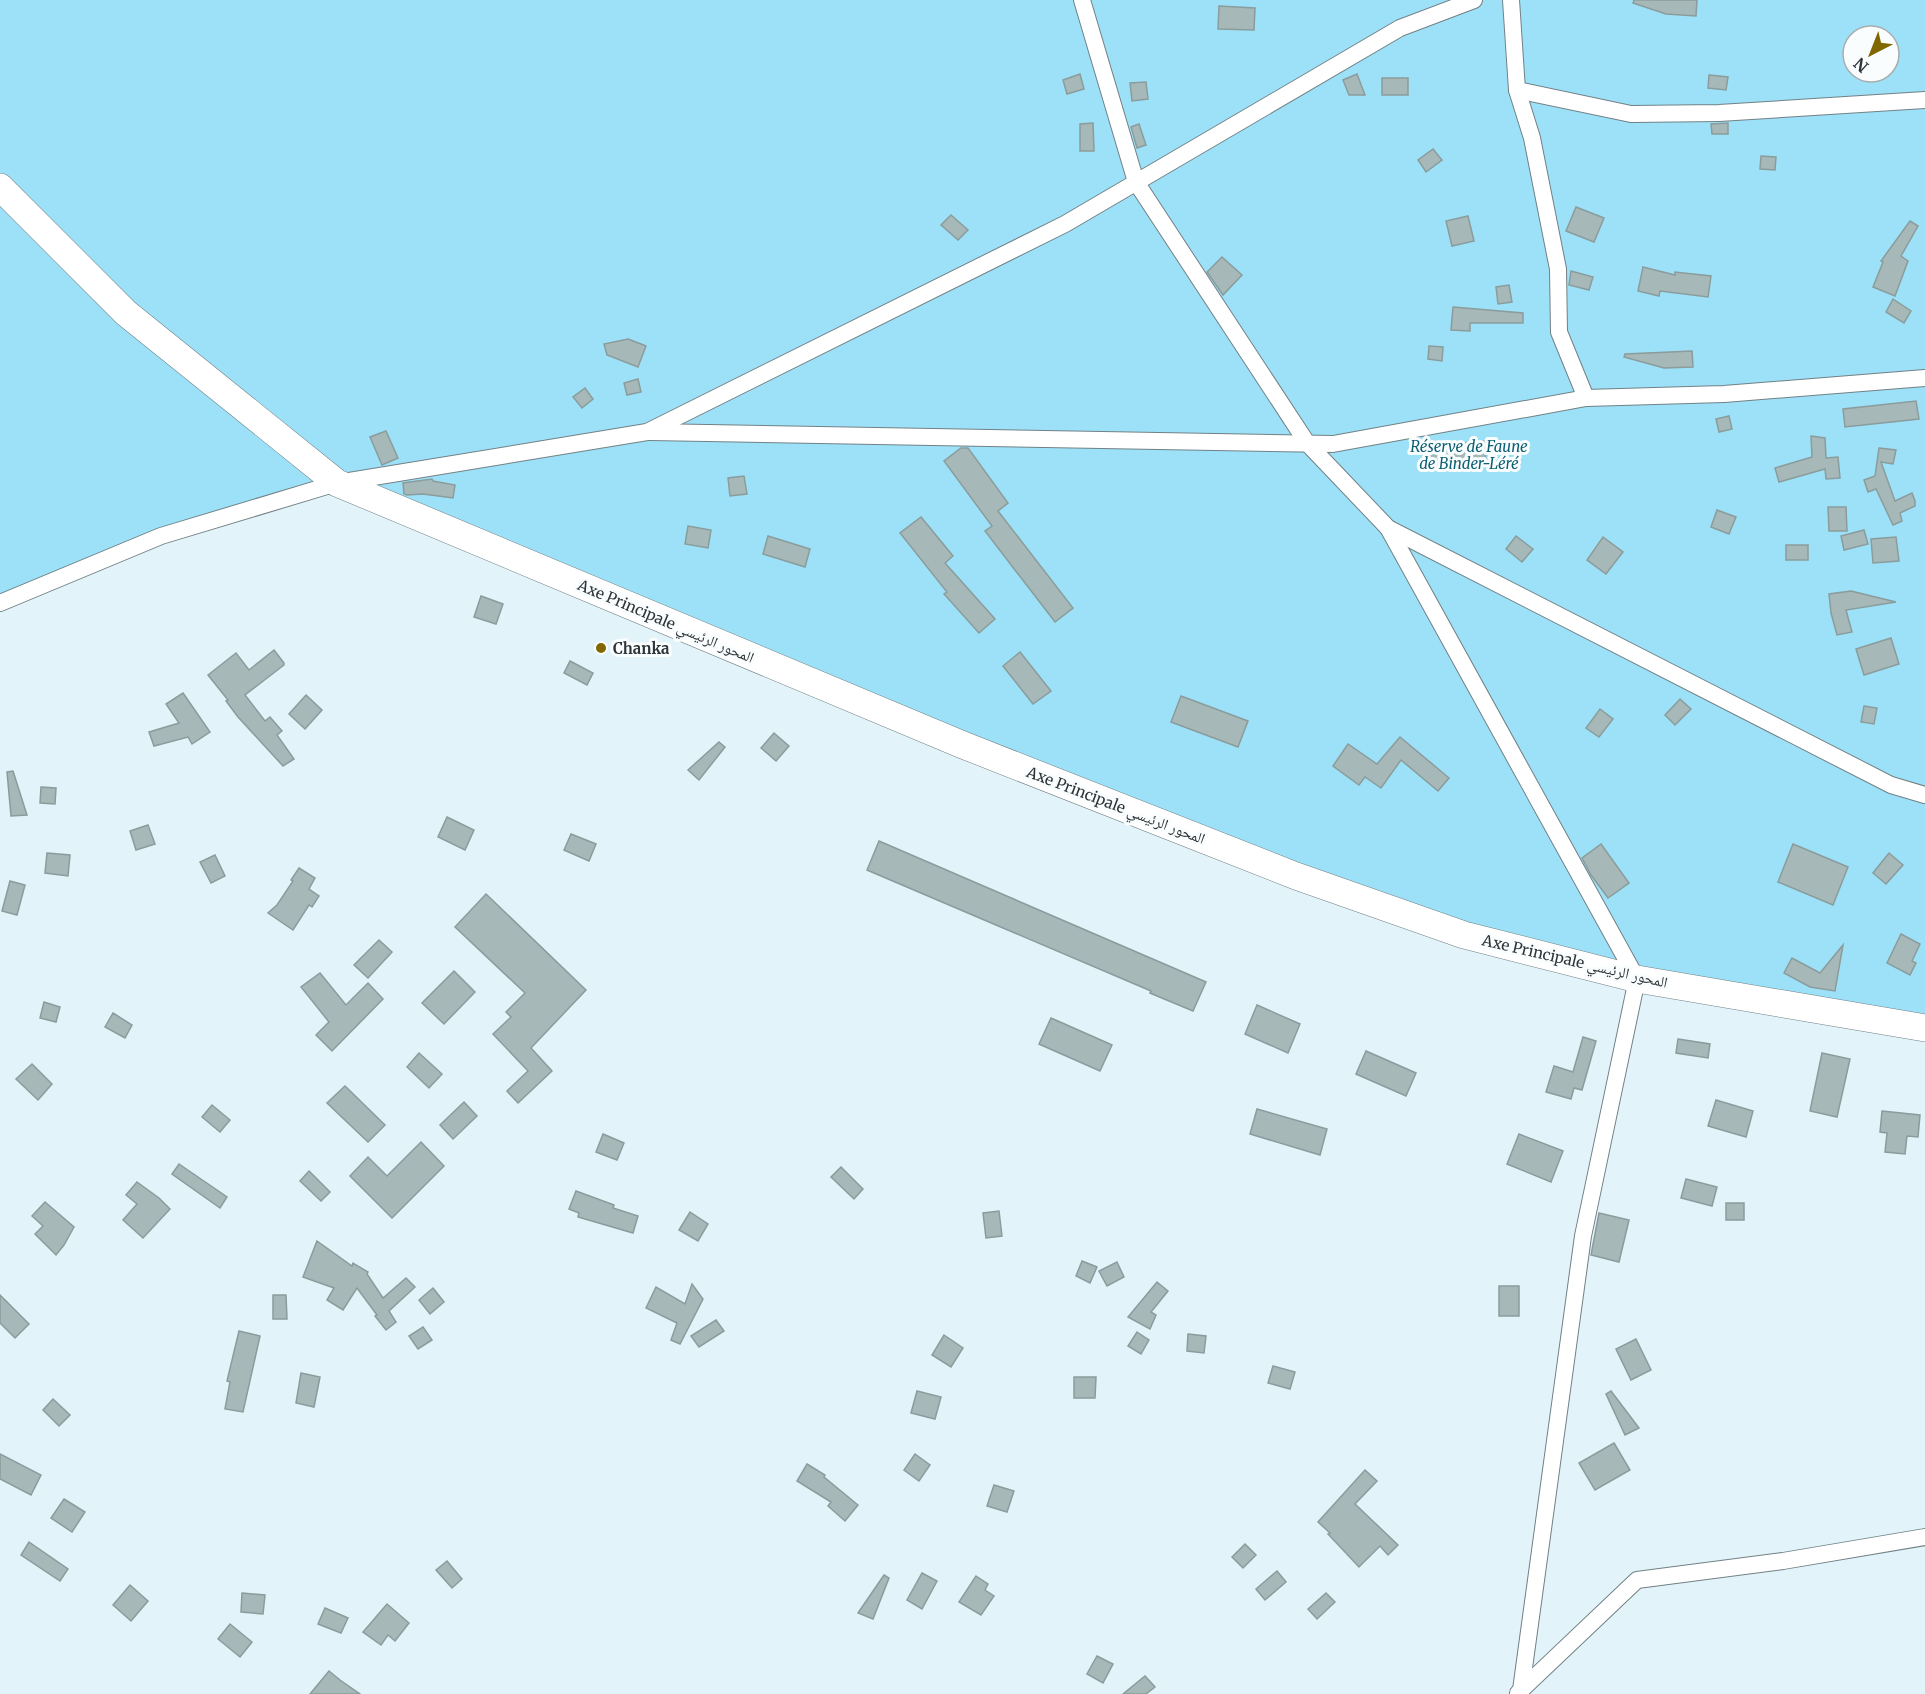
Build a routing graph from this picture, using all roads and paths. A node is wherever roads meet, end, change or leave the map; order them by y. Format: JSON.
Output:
{"nodes":[{"id":1,"x":1082,"y":0,"type":"edge"},
{"id":2,"x":1474,"y":0,"type":"edge"},
{"id":3,"x":1510,"y":0,"type":"edge"},
{"id":4,"x":1516,"y":90,"type":"junction"},
{"id":5,"x":1925,"y":100,"type":"edge"},
{"id":6,"x":1136,"y":183,"type":"junction"},
{"id":7,"x":0,"y":187,"type":"edge"},
{"id":8,"x":1925,"y":378,"type":"edge"},
{"id":9,"x":1586,"y":398,"type":"junction"},
{"id":10,"x":646,"y":432,"type":"junction"},
{"id":11,"x":1307,"y":443,"type":"junction"},
{"id":12,"x":337,"y":483,"type":"junction"},
{"id":13,"x":1388,"y":528,"type":"junction"},
{"id":14,"x":0,"y":603,"type":"edge"},
{"id":15,"x":1925,"y":795,"type":"edge"},
{"id":16,"x":1637,"y":979,"type":"junction"},
{"id":17,"x":1925,"y":1028,"type":"edge"},
{"id":18,"x":1925,"y":1537,"type":"edge"},
{"id":19,"x":1519,"y":1692,"type":"edge"}],
"edges":[{"from":1,"to":6,"type":"street"},
{"from":2,"to":6,"type":"street"},
{"from":3,"to":4,"type":"street"},
{"from":4,"to":5,"type":"street"},
{"from":4,"to":9,"type":"street"},
{"from":6,"to":10,"type":"street"},
{"from":6,"to":11,"type":"street"},
{"from":7,"to":12,"type":"main road","name":"Axe Principale المحور الرئيسي"},
{"from":8,"to":9,"type":"street"},
{"from":9,"to":11,"type":"street"},
{"from":10,"to":11,"type":"street"},
{"from":10,"to":12,"type":"street"},
{"from":11,"to":13,"type":"street"},
{"from":12,"to":14,"type":"street"},
{"from":12,"to":16,"type":"main road","name":"Axe Principale المحور الرئيسي"},
{"from":13,"to":15,"type":"street"},
{"from":13,"to":16,"type":"street"},
{"from":16,"to":17,"type":"main road","name":"Axe Principale المحور الرئيسي"},
{"from":16,"to":19,"type":"street"},
{"from":18,"to":19,"type":"street"}]}
